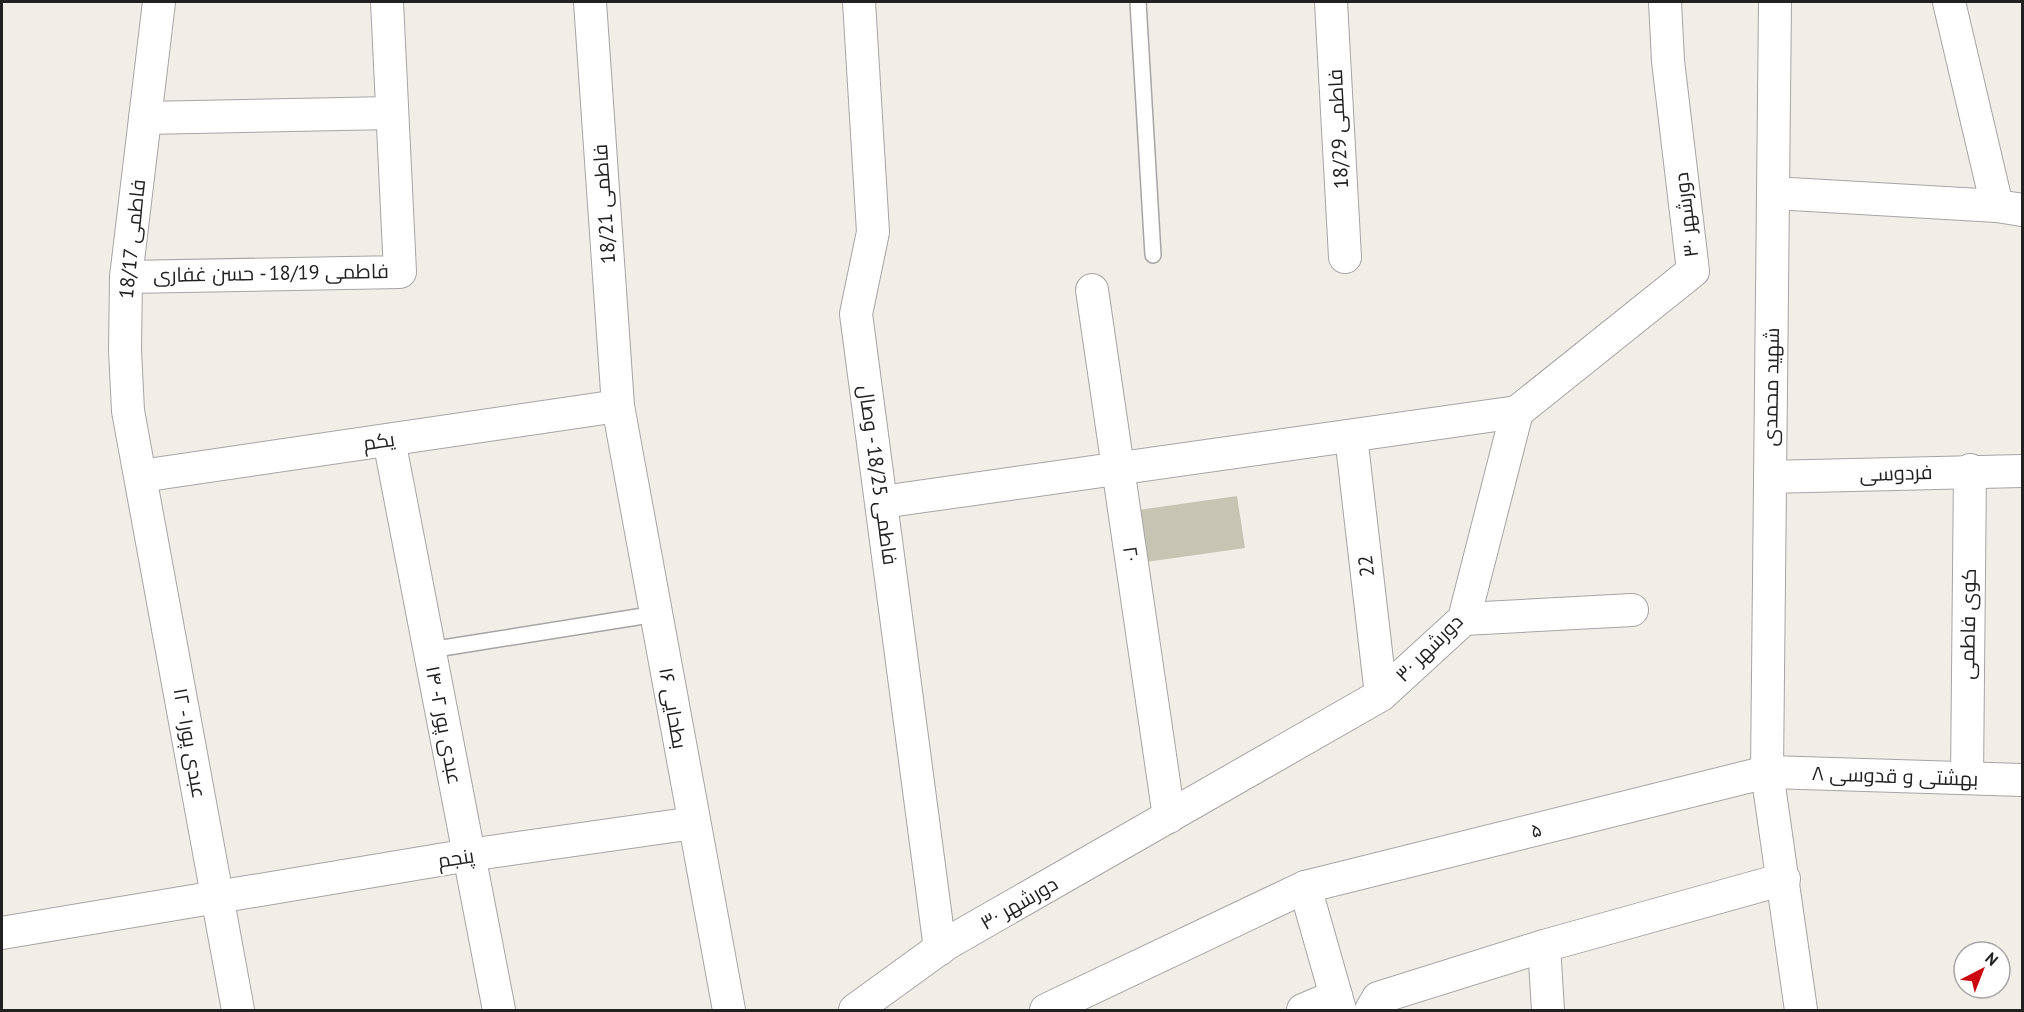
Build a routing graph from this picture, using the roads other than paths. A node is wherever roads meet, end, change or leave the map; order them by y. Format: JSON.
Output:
{"nodes":[{"id":1,"x":159,"y":2,"type":"edge"},
{"id":2,"x":387,"y":2,"type":"edge"},
{"id":3,"x":590,"y":2,"type":"edge"},
{"id":4,"x":859,"y":2,"type":"edge"},
{"id":5,"x":1138,"y":2,"type":"edge"},
{"id":6,"x":1331,"y":2,"type":"edge"},
{"id":7,"x":1665,"y":2,"type":"edge"},
{"id":8,"x":1775,"y":2,"type":"edge"},
{"id":9,"x":1948,"y":2,"type":"edge"},
{"id":10,"x":391,"y":113,"type":"junction"},
{"id":11,"x":145,"y":118,"type":"junction"},
{"id":12,"x":1773,"y":193,"type":"junction"},
{"id":13,"x":2010,"y":208,"type":"edge"},
{"id":14,"x":1153,"y":255,"type":"dead end"},
{"id":15,"x":1345,"y":257,"type":"dead end"},
{"id":16,"x":126,"y":277,"type":"junction"},
{"id":17,"x":1092,"y":290,"type":"dead end"},
{"id":18,"x":618,"y":405,"type":"junction"},
{"id":19,"x":1517,"y":412,"type":"junction"},
{"id":20,"x":1351,"y":436,"type":"junction"},
{"id":21,"x":389,"y":440,"type":"junction"},
{"id":22,"x":1118,"y":469,"type":"junction"},
{"id":23,"x":1970,"y":471,"type":"junction"},
{"id":24,"x":2022,"y":471,"type":"edge"},
{"id":25,"x":141,"y":476,"type":"junction"},
{"id":26,"x":1770,"y":477,"type":"junction"},
{"id":27,"x":882,"y":502,"type":"junction"},
{"id":28,"x":1632,"y":610,"type":"dead end"},
{"id":29,"x":656,"y":614,"type":"junction"},
{"id":30,"x":1464,"y":619,"type":"junction"},
{"id":31,"x":429,"y":650,"type":"junction"},
{"id":32,"x":1381,"y":695,"type":"junction"},
{"id":33,"x":1767,"y":772,"type":"junction"},
{"id":34,"x":1967,"y":778,"type":"junction"},
{"id":35,"x":2022,"y":780,"type":"edge"},
{"id":36,"x":1169,"y":817,"type":"junction"},
{"id":37,"x":694,"y":823,"type":"junction"},
{"id":38,"x":469,"y":855,"type":"junction"},
{"id":39,"x":1784,"y":879,"type":"junction"},
{"id":40,"x":1305,"y":887,"type":"junction"},
{"id":41,"x":218,"y":898,"type":"junction"},
{"id":42,"x":2,"y":933,"type":"edge"},
{"id":43,"x":1544,"y":946,"type":"junction"},
{"id":44,"x":940,"y":949,"type":"junction"},
{"id":45,"x":896,"y":998,"type":"edge"},
{"id":46,"x":1338,"y":1004,"type":"edge"},
{"id":47,"x":238,"y":1011,"type":"edge"},
{"id":48,"x":499,"y":1011,"type":"edge"},
{"id":49,"x":729,"y":1011,"type":"edge"},
{"id":50,"x":855,"y":1011,"type":"edge"},
{"id":51,"x":1046,"y":1011,"type":"edge"},
{"id":52,"x":1303,"y":1011,"type":"edge"},
{"id":53,"x":1371,"y":1011,"type":"edge"},
{"id":54,"x":1548,"y":1011,"type":"edge"},
{"id":55,"x":1801,"y":1011,"type":"edge"}],
"edges":[{"from":1,"to":11,"type":"street","name":"فاطمی 18/17"},
{"from":2,"to":10,"type":"street","name":"فاطمی 18/19 - حسن غفاری"},
{"from":3,"to":18,"type":"street","name":"فاطمی 18/21"},
{"from":4,"to":27,"type":"street","name":"فاطمی 18/25 - وصال"},
{"from":5,"to":14,"type":"lane"},
{"from":6,"to":15,"type":"street","name":"فاطمی 18/29"},
{"from":7,"to":19,"type":"street","name":"دورشهر ۳۰"},
{"from":8,"to":12,"type":"street","name":"شهید محمدی"},
{"from":9,"to":13,"type":"street"},
{"from":10,"to":11,"type":"street"},
{"from":10,"to":16,"type":"street","name":"فاطمی 18/19 - حسن غفاری"},
{"from":11,"to":16,"type":"street","name":"فاطمی 18/17"},
{"from":12,"to":13,"type":"street"},
{"from":12,"to":26,"type":"street","name":"شهید محمدی"},
{"from":16,"to":25,"type":"street","name":"فاطمی 18/17"},
{"from":17,"to":22,"type":"street","name":"۲۰"},
{"from":18,"to":21,"type":"street","name":"یکم"},
{"from":18,"to":29,"type":"street","name":"بطحایی ۱۶"},
{"from":19,"to":20,"type":"street"},
{"from":19,"to":30,"type":"street","name":"دورشهر ۳۰"},
{"from":20,"to":22,"type":"street"},
{"from":20,"to":32,"type":"street","name":"22"},
{"from":21,"to":25,"type":"street","name":"یکم"},
{"from":21,"to":31,"type":"street","name":"عبدی پور ۲- ۱۴"},
{"from":22,"to":27,"type":"street"},
{"from":22,"to":36,"type":"street","name":"۲۰"},
{"from":23,"to":24,"type":"street","name":"فردوسی"},
{"from":23,"to":26,"type":"street","name":"فردوسی"},
{"from":23,"to":34,"type":"street","name":"کوی فاطمی"},
{"from":25,"to":41,"type":"street","name":"عبدی پور۱ - ۱۲"},
{"from":26,"to":33,"type":"street","name":"شهید محمدی"},
{"from":27,"to":44,"type":"street","name":"فاطمی 18/25 - وصال"},
{"from":28,"to":30,"type":"street"},
{"from":29,"to":31,"type":"lane"},
{"from":29,"to":37,"type":"street","name":"بطحایی ۱۶"},
{"from":30,"to":32,"type":"street","name":"دورشهر ۳۰"},
{"from":31,"to":38,"type":"street","name":"عبدی پور ۲- ۱۴"},
{"from":32,"to":36,"type":"street","name":"دورشهر ۳۰"},
{"from":33,"to":34,"type":"street","name":"بهشتی و قدوسی ۸"},
{"from":33,"to":39,"type":"street","name":"شهید محمدی"},
{"from":33,"to":40,"type":"street","name":"۵"},
{"from":34,"to":35,"type":"street","name":"بهشتی و قدوسی ۸"},
{"from":36,"to":44,"type":"street","name":"دورشهر ۳۰"},
{"from":37,"to":38,"type":"street","name":"پنجم"},
{"from":37,"to":49,"type":"street","name":"بطحایی ۱۶"},
{"from":38,"to":41,"type":"street","name":"پنجم"},
{"from":38,"to":48,"type":"street","name":"عبدی پور ۲- ۱۴"},
{"from":39,"to":43,"type":"street"},
{"from":39,"to":55,"type":"street","name":"شهید محمدی"},
{"from":40,"to":46,"type":"street"},
{"from":40,"to":51,"type":"street","name":"۵"},
{"from":41,"to":42,"type":"street","name":"پنجم"},
{"from":41,"to":47,"type":"street","name":"عبدی پور۱ - ۱۲"},
{"from":43,"to":53,"type":"street"},
{"from":43,"to":54,"type":"street"},
{"from":44,"to":45,"type":"street","name":"دورشهر ۳۰"},
{"from":45,"to":50,"type":"street","name":"دورشهر ۳۰"},
{"from":46,"to":52,"type":"street"}]}
